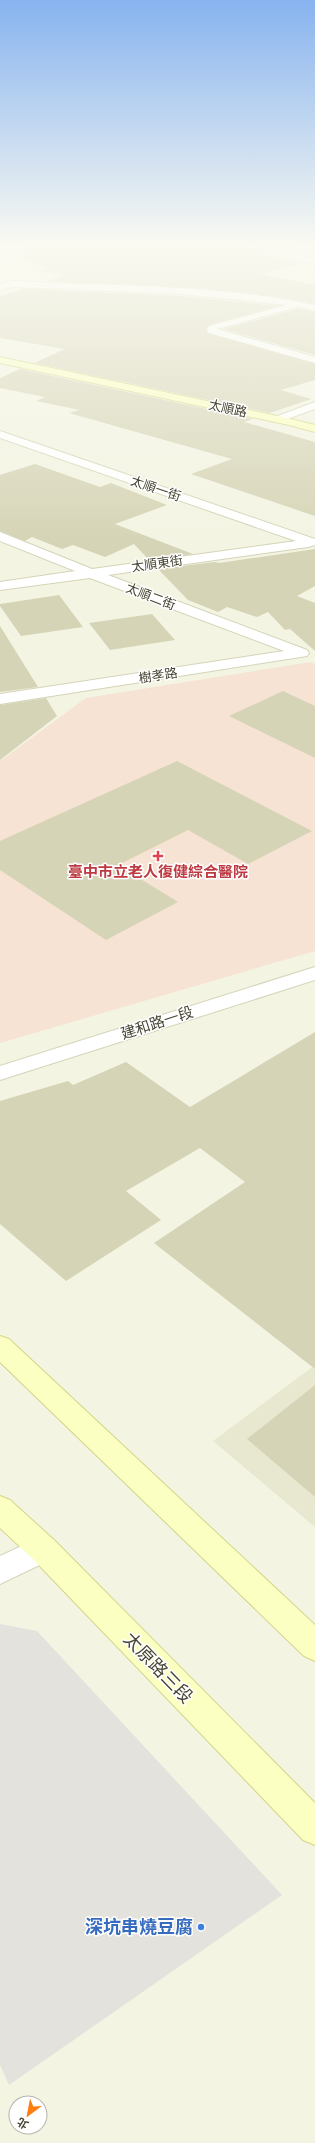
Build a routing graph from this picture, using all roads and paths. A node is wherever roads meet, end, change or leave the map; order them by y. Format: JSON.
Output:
{"nodes":[{"id":1,"x":258,"y":344,"type":"edge"},
{"id":2,"x":0,"y":360,"type":"edge"},
{"id":3,"x":315,"y":360,"type":"edge"},
{"id":4,"x":315,"y":405,"type":"edge"},
{"id":5,"x":278,"y":419,"type":"junction"},
{"id":6,"x":315,"y":429,"type":"edge"},
{"id":7,"x":0,"y":434,"type":"edge"},
{"id":8,"x":0,"y":536,"type":"edge"},
{"id":9,"x":314,"y":542,"type":"edge"},
{"id":10,"x":90,"y":573,"type":"junction"},
{"id":11,"x":0,"y":586,"type":"edge"},
{"id":12,"x":308,"y":652,"type":"edge"},
{"id":13,"x":0,"y":699,"type":"edge"},
{"id":14,"x":313,"y":975,"type":"edge"},
{"id":15,"x":0,"y":1073,"type":"edge"},
{"id":16,"x":0,"y":1346,"type":"edge"},
{"id":17,"x":0,"y":1509,"type":"edge"},
{"id":18,"x":43,"y":1549,"type":"junction"},
{"id":19,"x":0,"y":1571,"type":"edge"},
{"id":20,"x":315,"y":1646,"type":"edge"},
{"id":21,"x":315,"y":1828,"type":"edge"}],
"edges":[{"from":1,"to":3,"type":"street"},
{"from":2,"to":5,"type":"street","name":"太順路"},
{"from":4,"to":5,"type":"street"},
{"from":5,"to":6,"type":"street","name":"太順路"},
{"from":7,"to":9,"type":"street","name":"太順一街"},
{"from":8,"to":10,"type":"street","name":"太順二街"},
{"from":9,"to":10,"type":"street","name":"太順東街"},
{"from":10,"to":11,"type":"street","name":"太順東街"},
{"from":10,"to":12,"type":"street","name":"太順二街"},
{"from":12,"to":13,"type":"street","name":"樹孝路"},
{"from":14,"to":15,"type":"street","name":"建和路一段"},
{"from":16,"to":20,"type":"street"},
{"from":17,"to":18,"type":"street","name":"太原路三段"},
{"from":18,"to":19,"type":"street"},
{"from":18,"to":21,"type":"street","name":"太原路三段"}]}
